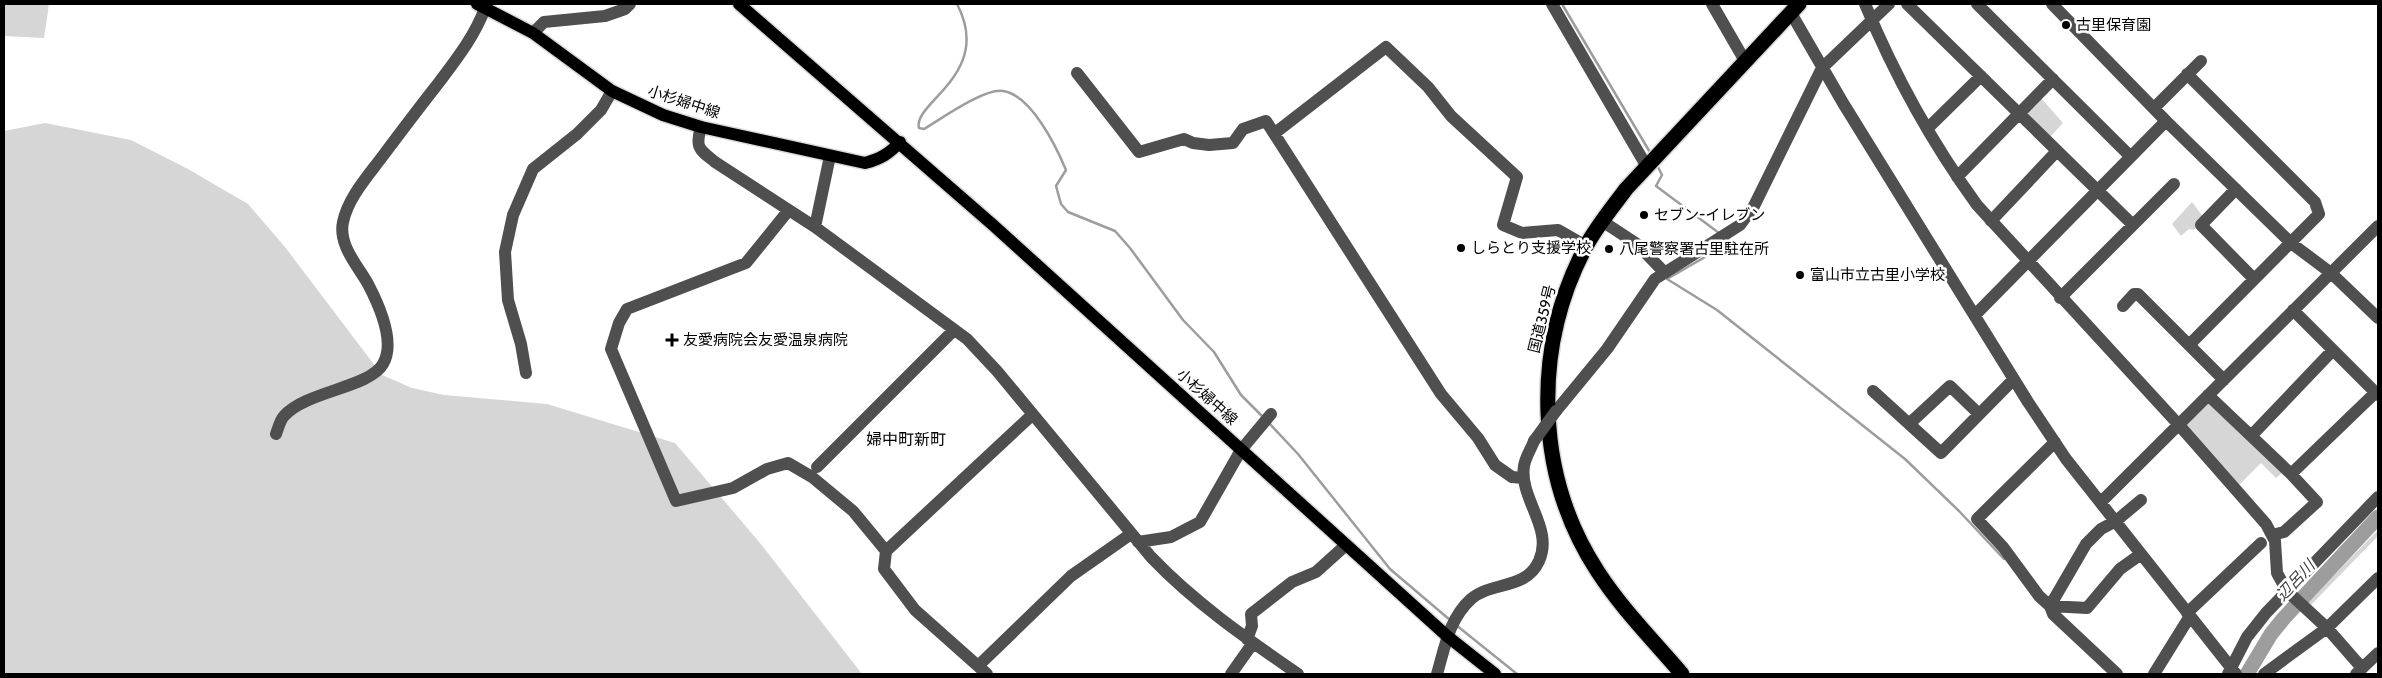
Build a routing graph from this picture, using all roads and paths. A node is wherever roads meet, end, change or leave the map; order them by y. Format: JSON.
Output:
{"nodes":[{"id":1,"x":630,"y":4,"type":"edge"},
{"id":2,"x":739,"y":4,"type":"edge"},
{"id":3,"x":1552,"y":4,"type":"edge"},
{"id":4,"x":1712,"y":4,"type":"edge"},
{"id":5,"x":1865,"y":4,"type":"edge"},
{"id":6,"x":1889,"y":4,"type":"edge"},
{"id":7,"x":1907,"y":4,"type":"edge"},
{"id":8,"x":1977,"y":4,"type":"edge"},
{"id":9,"x":2052,"y":4,"type":"edge"},
{"id":10,"x":1792,"y":6,"type":"edge"},
{"id":11,"x":488,"y":7,"type":"edge"},
{"id":12,"x":1872,"y":21,"type":"junction"},
{"id":13,"x":533,"y":33,"type":"junction"},
{"id":14,"x":1746,"y":61,"type":"junction"},
{"id":15,"x":2201,"y":61,"type":"dead end"},
{"id":16,"x":1822,"y":68,"type":"junction"},
{"id":17,"x":1076,"y":73,"type":"dead end"},
{"id":18,"x":2187,"y":74,"type":"junction"},
{"id":19,"x":1981,"y":76,"type":"junction"},
{"id":20,"x":2053,"y":79,"type":"junction"},
{"id":21,"x":612,"y":91,"type":"junction"},
{"id":22,"x":2154,"y":108,"type":"junction"},
{"id":23,"x":2019,"y":114,"type":"junction"},
{"id":24,"x":2166,"y":121,"type":"junction"},
{"id":25,"x":701,"y":127,"type":"junction"},
{"id":26,"x":1928,"y":128,"type":"junction"},
{"id":27,"x":1275,"y":133,"type":"junction"},
{"id":28,"x":900,"y":142,"type":"junction"},
{"id":29,"x":2057,"y":151,"type":"junction"},
{"id":30,"x":830,"y":156,"type":"junction"},
{"id":31,"x":2130,"y":156,"type":"junction"},
{"id":32,"x":1647,"y":167,"type":"junction"},
{"id":33,"x":1956,"y":177,"type":"junction"},
{"id":34,"x":2174,"y":184,"type":"dead end"},
{"id":35,"x":2236,"y":189,"type":"junction"},
{"id":36,"x":2096,"y":190,"type":"junction"},
{"id":37,"x":788,"y":211,"type":"junction"},
{"id":38,"x":1991,"y":220,"type":"junction"},
{"id":39,"x":1602,"y":221,"type":"junction"},
{"id":40,"x":2133,"y":225,"type":"junction"},
{"id":41,"x":815,"y":227,"type":"junction"},
{"id":42,"x":2376,"y":232,"type":"edge"},
{"id":43,"x":2291,"y":243,"type":"junction"},
{"id":44,"x":1586,"y":246,"type":"junction"},
{"id":45,"x":2027,"y":260,"type":"junction"},
{"id":46,"x":1665,"y":273,"type":"junction"},
{"id":47,"x":2331,"y":273,"type":"junction"},
{"id":48,"x":2254,"y":279,"type":"junction"},
{"id":49,"x":2060,"y":298,"type":"junction"},
{"id":50,"x":2122,"y":306,"type":"dead end"},
{"id":51,"x":2293,"y":310,"type":"junction"},
{"id":52,"x":1974,"y":315,"type":"junction"},
{"id":53,"x":2378,"y":318,"type":"edge"},
{"id":54,"x":954,"y":330,"type":"junction"},
{"id":55,"x":2189,"y":345,"type":"junction"},
{"id":56,"x":2333,"y":350,"type":"junction"},
{"id":57,"x":526,"y":373,"type":"dead end"},
{"id":58,"x":2014,"y":379,"type":"junction"},
{"id":59,"x":2224,"y":380,"type":"junction"},
{"id":60,"x":1873,"y":391,"type":"dead end"},
{"id":61,"x":2377,"y":394,"type":"edge"},
{"id":62,"x":2208,"y":395,"type":"junction"},
{"id":63,"x":1032,"y":414,"type":"junction"},
{"id":64,"x":1271,"y":414,"type":"dead end"},
{"id":65,"x":1979,"y":414,"type":"junction"},
{"id":66,"x":1909,"y":424,"type":"junction"},
{"id":67,"x":2179,"y":424,"type":"junction"},
{"id":68,"x":276,"y":434,"type":"dead end"},
{"id":69,"x":2251,"y":436,"type":"junction"},
{"id":70,"x":2055,"y":442,"type":"junction"},
{"id":71,"x":1241,"y":450,"type":"junction"},
{"id":72,"x":816,"y":467,"type":"dead end"},
{"id":73,"x":2291,"y":474,"type":"junction"},
{"id":74,"x":1523,"y":478,"type":"junction"},
{"id":75,"x":2378,"y":497,"type":"edge"},
{"id":76,"x":2141,"y":500,"type":"dead end"},
{"id":77,"x":2101,"y":502,"type":"junction"},
{"id":78,"x":2116,"y":521,"type":"junction"},
{"id":79,"x":2272,"y":535,"type":"junction"},
{"id":80,"x":1133,"y":539,"type":"junction"},
{"id":81,"x":2261,"y":543,"type":"dead end"},
{"id":82,"x":1346,"y":545,"type":"junction"},
{"id":83,"x":886,"y":551,"type":"junction"},
{"id":84,"x":2141,"y":554,"type":"junction"},
{"id":85,"x":2378,"y":578,"type":"edge"},
{"id":86,"x":2287,"y":591,"type":"junction"},
{"id":87,"x":2050,"y":606,"type":"junction"},
{"id":88,"x":2189,"y":615,"type":"junction"},
{"id":89,"x":2327,"y":628,"type":"junction"},
{"id":90,"x":1447,"y":636,"type":"junction"},
{"id":91,"x":1250,"y":641,"type":"junction"},
{"id":92,"x":2378,"y":653,"type":"edge"},
{"id":93,"x":982,"y":670,"type":"edge"},
{"id":94,"x":2359,"y":671,"type":"edge"},
{"id":95,"x":2231,"y":672,"type":"edge"},
{"id":96,"x":1231,"y":674,"type":"edge"},
{"id":97,"x":1298,"y":674,"type":"edge"},
{"id":98,"x":1437,"y":674,"type":"edge"},
{"id":99,"x":1495,"y":674,"type":"edge"},
{"id":100,"x":1682,"y":674,"type":"edge"},
{"id":101,"x":2117,"y":674,"type":"edge"},
{"id":102,"x":2154,"y":674,"type":"edge"},
{"id":103,"x":2264,"y":674,"type":"edge"}],
"edges":[{"from":1,"to":13,"type":"street"},
{"from":2,"to":28,"type":"main road","name":"小杉婦中線"},
{"from":3,"to":32,"type":"street"},
{"from":4,"to":14,"type":"street"},
{"from":5,"to":12,"type":"street"},
{"from":6,"to":12,"type":"street"},
{"from":7,"to":19,"type":"street"},
{"from":8,"to":20,"type":"street"},
{"from":9,"to":22,"type":"street"},
{"from":10,"to":14,"type":"highway","name":"国道359号"},
{"from":10,"to":16,"type":"street"},
{"from":11,"to":13,"type":"main road","name":"小杉婦中線"},
{"from":11,"to":68,"type":"street"},
{"from":12,"to":16,"type":"street"},
{"from":12,"to":26,"type":"street"},
{"from":13,"to":21,"type":"main road","name":"小杉婦中線"},
{"from":14,"to":32,"type":"highway","name":"国道359号"},
{"from":15,"to":18,"type":"street"},
{"from":16,"to":46,"type":"street"},
{"from":16,"to":52,"type":"street"},
{"from":17,"to":27,"type":"street"},
{"from":18,"to":22,"type":"street"},
{"from":18,"to":43,"type":"street"},
{"from":19,"to":23,"type":"street"},
{"from":19,"to":26,"type":"street"},
{"from":20,"to":23,"type":"street"},
{"from":20,"to":31,"type":"street"},
{"from":21,"to":25,"type":"main road","name":"小杉婦中線"},
{"from":21,"to":57,"type":"street"},
{"from":22,"to":24,"type":"street"},
{"from":23,"to":29,"type":"street"},
{"from":23,"to":33,"type":"street"},
{"from":24,"to":31,"type":"street"},
{"from":24,"to":35,"type":"street"},
{"from":25,"to":30,"type":"main road","name":"小杉婦中線"},
{"from":25,"to":37,"type":"street"},
{"from":26,"to":33,"type":"street"},
{"from":27,"to":44,"type":"street"},
{"from":27,"to":74,"type":"street"},
{"from":28,"to":30,"type":"main road","name":"小杉婦中線"},
{"from":28,"to":71,"type":"main road","name":"小杉婦中線"},
{"from":29,"to":36,"type":"street"},
{"from":29,"to":38,"type":"street"},
{"from":30,"to":41,"type":"street"},
{"from":31,"to":36,"type":"street"},
{"from":32,"to":39,"type":"highway","name":"国道359号"},
{"from":33,"to":38,"type":"street"},
{"from":34,"to":40,"type":"street"},
{"from":35,"to":43,"type":"street"},
{"from":35,"to":48,"type":"street"},
{"from":36,"to":40,"type":"street"},
{"from":36,"to":45,"type":"street"},
{"from":37,"to":41,"type":"street"},
{"from":37,"to":83,"type":"street"},
{"from":38,"to":45,"type":"street"},
{"from":39,"to":44,"type":"highway","name":"国道359号"},
{"from":39,"to":46,"type":"street"},
{"from":40,"to":49,"type":"street"},
{"from":41,"to":54,"type":"street"},
{"from":42,"to":47,"type":"street"},
{"from":43,"to":47,"type":"street"},
{"from":43,"to":48,"type":"street"},
{"from":44,"to":100,"type":"highway","name":"国道359号"},
{"from":45,"to":49,"type":"street"},
{"from":45,"to":52,"type":"street"},
{"from":46,"to":74,"type":"street","bridge":true},
{"from":47,"to":51,"type":"street"},
{"from":47,"to":53,"type":"street"},
{"from":48,"to":55,"type":"street"},
{"from":49,"to":67,"type":"street"},
{"from":50,"to":55,"type":"street"},
{"from":51,"to":56,"type":"street"},
{"from":51,"to":59,"type":"street"},
{"from":52,"to":58,"type":"street"},
{"from":54,"to":63,"type":"street"},
{"from":54,"to":72,"type":"street"},
{"from":55,"to":59,"type":"street"},
{"from":56,"to":61,"type":"street"},
{"from":56,"to":69,"type":"street"},
{"from":58,"to":65,"type":"street"},
{"from":58,"to":70,"type":"street"},
{"from":59,"to":62,"type":"street"},
{"from":60,"to":66,"type":"street"},
{"from":61,"to":73,"type":"street"},
{"from":62,"to":67,"type":"street"},
{"from":62,"to":69,"type":"street"},
{"from":63,"to":80,"type":"street"},
{"from":63,"to":83,"type":"street"},
{"from":64,"to":71,"type":"street"},
{"from":65,"to":66,"type":"street"},
{"from":65,"to":66,"type":"street"},
{"from":67,"to":77,"type":"street"},
{"from":67,"to":79,"type":"street"},
{"from":69,"to":73,"type":"street"},
{"from":70,"to":77,"type":"street"},
{"from":70,"to":87,"type":"street"},
{"from":71,"to":80,"type":"street"},
{"from":71,"to":82,"type":"main road","name":"小杉婦中線"},
{"from":73,"to":79,"type":"street"},
{"from":74,"to":90,"type":"street"},
{"from":75,"to":86,"type":"street"},
{"from":76,"to":78,"type":"street"},
{"from":77,"to":78,"type":"street"},
{"from":78,"to":84,"type":"street"},
{"from":78,"to":87,"type":"street"},
{"from":79,"to":86,"type":"street"},
{"from":80,"to":91,"type":"street"},
{"from":80,"to":93,"type":"street"},
{"from":81,"to":88,"type":"street"},
{"from":82,"to":90,"type":"main road","name":"小杉婦中線"},
{"from":82,"to":91,"type":"street"},
{"from":83,"to":93,"type":"street"},
{"from":84,"to":87,"type":"street"},
{"from":84,"to":88,"type":"street"},
{"from":85,"to":89,"type":"street"},
{"from":86,"to":89,"type":"street"},
{"from":86,"to":95,"type":"street"},
{"from":87,"to":101,"type":"street"},
{"from":88,"to":95,"type":"street"},
{"from":88,"to":102,"type":"street"},
{"from":89,"to":94,"type":"street"},
{"from":89,"to":103,"type":"street"},
{"from":90,"to":98,"type":"street"},
{"from":90,"to":99,"type":"main road","name":"小杉婦中線"},
{"from":91,"to":96,"type":"street"},
{"from":91,"to":97,"type":"street"},
{"from":92,"to":94,"type":"street"}]}
